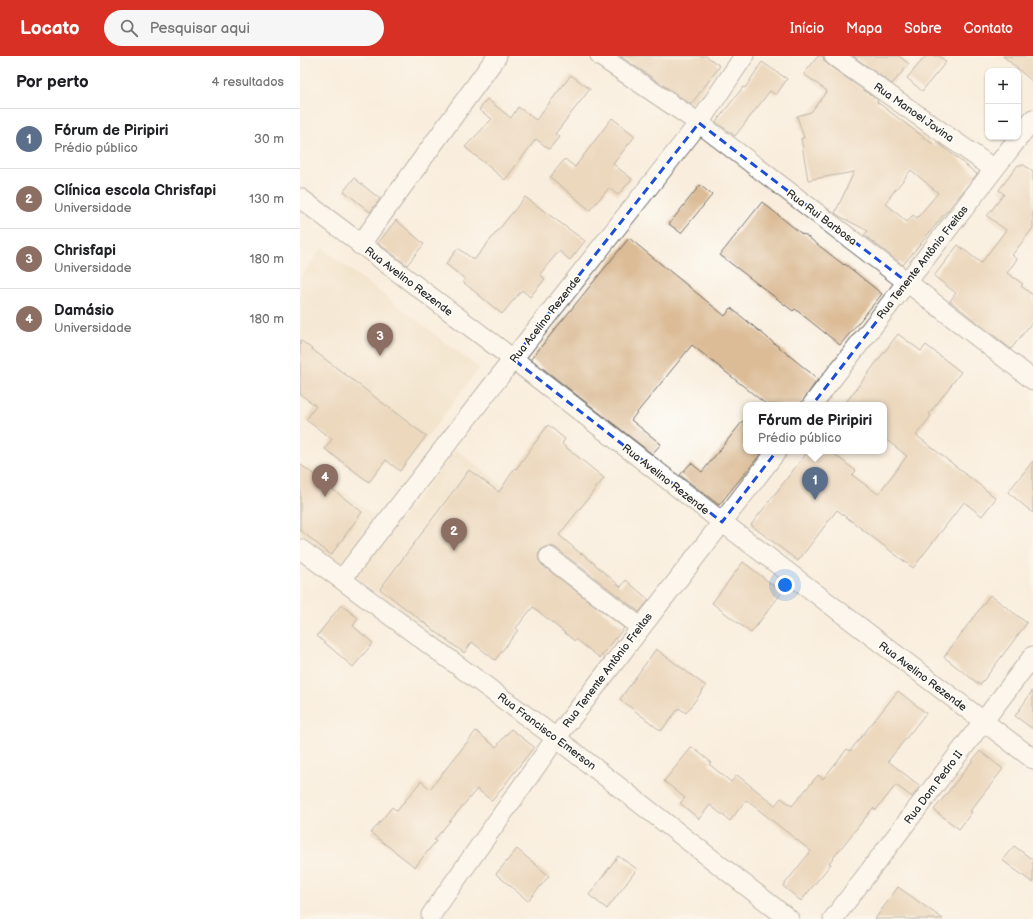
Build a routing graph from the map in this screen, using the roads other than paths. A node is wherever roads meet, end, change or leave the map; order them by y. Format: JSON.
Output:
{"nodes":[{"id":1,"x":497,"y":56,"type":"edge"},
{"id":2,"x":744,"y":56,"type":"edge"},
{"id":3,"x":834,"y":56,"type":"edge"},
{"id":4,"x":603,"y":58,"type":"edge"},
{"id":5,"x":1033,"y":119,"type":"edge"},
{"id":6,"x":699,"y":124,"type":"junction"},
{"id":7,"x":994,"y":169,"type":"junction"},
{"id":8,"x":300,"y":198,"type":"edge"},
{"id":9,"x":360,"y":245,"type":"junction"},
{"id":10,"x":907,"y":282,"type":"junction"},
{"id":11,"x":513,"y":359,"type":"junction"},
{"id":12,"x":1033,"y":380,"type":"edge"},
{"id":13,"x":814,"y":402,"type":"edge"},
{"id":14,"x":775,"y":454,"type":"edge"},
{"id":15,"x":722,"y":522,"type":"junction"},
{"id":16,"x":300,"y":549,"type":"edge"},
{"id":17,"x":549,"y":557,"type":"dead end"},
{"id":18,"x":342,"y":579,"type":"junction"},
{"id":19,"x":640,"y":627,"type":"junction"},
{"id":20,"x":1033,"y":656,"type":"edge"},
{"id":21,"x":983,"y":722,"type":"junction"},
{"id":22,"x":556,"y":738,"type":"junction"},
{"id":23,"x":1033,"y":759,"type":"edge"},
{"id":24,"x":431,"y":915,"type":"dead end"},
{"id":25,"x":790,"y":919,"type":"edge"},
{"id":26,"x":833,"y":919,"type":"edge"}],
"edges":[{"from":1,"to":9,"type":"street"},
{"from":2,"to":6,"type":"street","name":"Rua Acelino Rezende"},
{"from":3,"to":7,"type":"street","name":"Rua Manoel Jovina"},
{"from":4,"to":6,"type":"street","name":"Rua Rui Barbosa"},
{"from":5,"to":7,"type":"street","name":"Rua Tenente Antônio Freitas"},
{"from":6,"to":10,"type":"street","name":"Rua Rui Barbosa"},
{"from":6,"to":11,"type":"street","name":"Rua Acelino Rezende"},
{"from":7,"to":10,"type":"street","name":"Rua Tenente Antônio Freitas"},
{"from":8,"to":9,"type":"street","name":"Rua Avelino Rezende"},
{"from":9,"to":11,"type":"street","name":"Rua Avelino Rezende"},
{"from":10,"to":12,"type":"street","name":"Rua Rui Barbosa"},
{"from":10,"to":13,"type":"street","name":"Rua Tenente Antônio Freitas"},
{"from":11,"to":15,"type":"street","name":"Rua Avelino Rezende"},
{"from":11,"to":18,"type":"street","name":"Rua Acelino Rezende"},
{"from":14,"to":15,"type":"street","name":"Rua Tenente Antônio Freitas"},
{"from":15,"to":19,"type":"street","name":"Rua Tenente Antônio Freitas"},
{"from":15,"to":21,"type":"street","name":"Rua Avelino Rezende"},
{"from":16,"to":18,"type":"street","name":"Rua Francisco Emerson"},
{"from":17,"to":19,"type":"street"},
{"from":18,"to":22,"type":"street","name":"Rua Francisco Emerson"},
{"from":19,"to":22,"type":"street","name":"Rua Tenente Antônio Freitas"},
{"from":20,"to":21,"type":"street","name":"Rua Dom Pedro II"},
{"from":21,"to":23,"type":"street","name":"Rua Avelino Rezende"},
{"from":21,"to":26,"type":"street","name":"Rua Dom Pedro II"},
{"from":22,"to":24,"type":"street","name":"Rua Tenente Antônio Freitas"},
{"from":22,"to":25,"type":"street","name":"Rua Francisco Emerson"}]}
